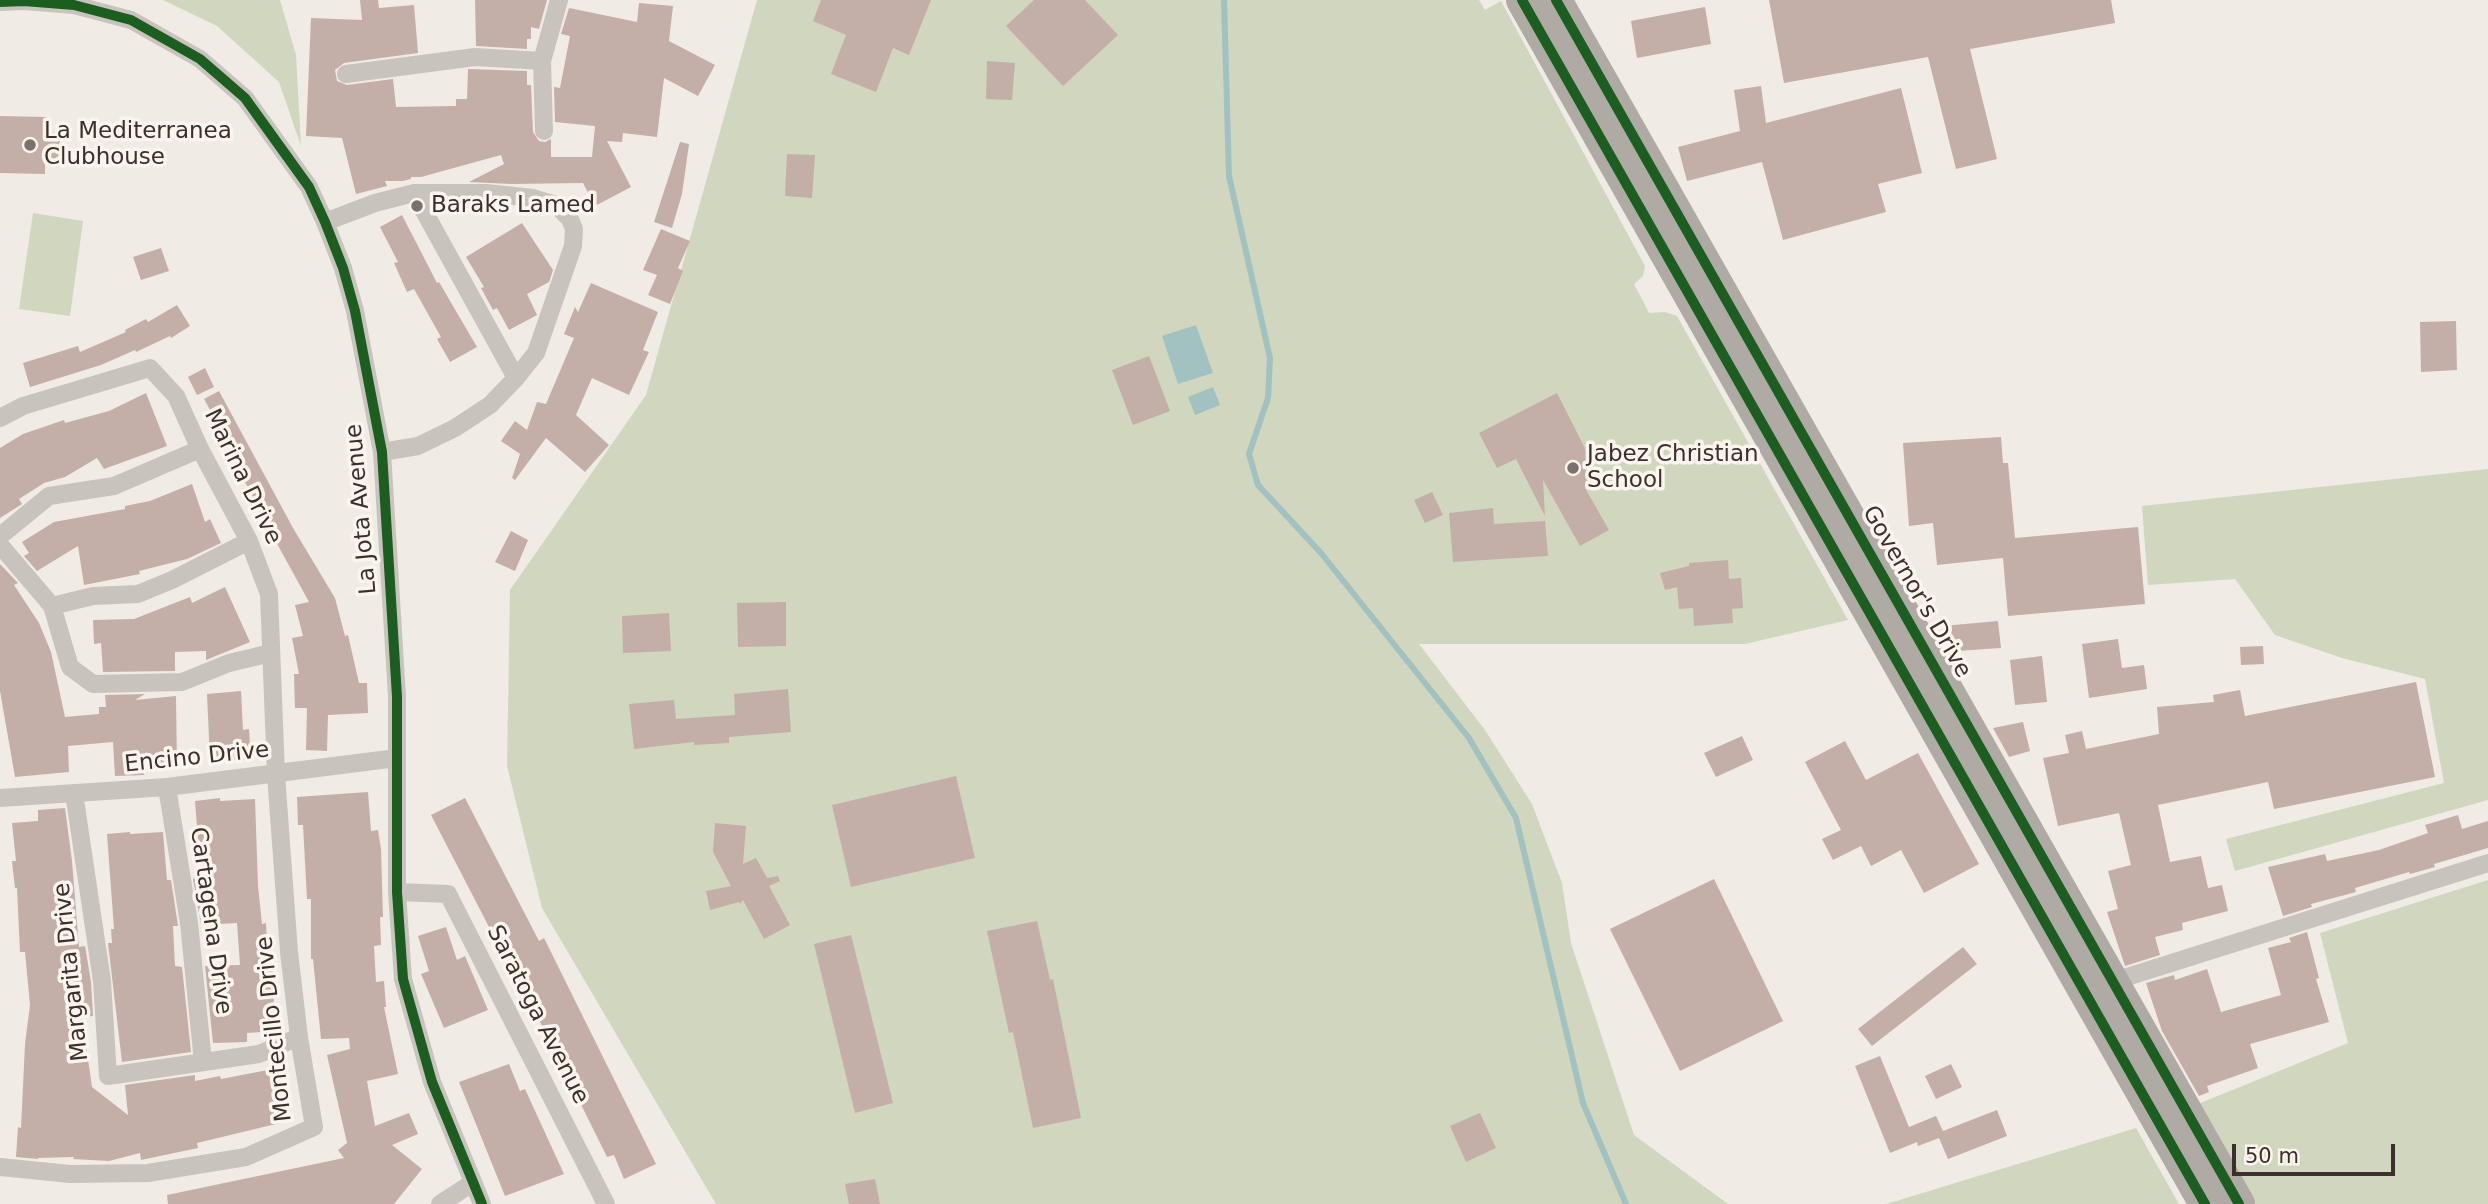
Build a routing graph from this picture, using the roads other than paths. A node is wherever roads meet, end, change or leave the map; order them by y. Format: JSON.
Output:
{"nodes":[{"id":1,"x":559,"y":0,"type":"edge"},
{"id":2,"x":1522,"y":0,"type":"edge"},
{"id":3,"x":1556,"y":0,"type":"edge"},
{"id":4,"x":0,"y":2,"type":"edge"},
{"id":5,"x":542,"y":61,"type":"junction"},
{"id":6,"x":346,"y":74,"type":"dead end"},
{"id":7,"x":544,"y":131,"type":"dead end"},
{"id":8,"x":414,"y":193,"type":"junction"},
{"id":9,"x":325,"y":222,"type":"junction"},
{"id":10,"x":516,"y":378,"type":"junction"},
{"id":11,"x":0,"y":418,"type":"edge"},
{"id":12,"x":200,"y":449,"type":"junction"},
{"id":13,"x":382,"y":452,"type":"junction"},
{"id":14,"x":0,"y":536,"type":"edge"},
{"id":15,"x":249,"y":541,"type":"junction"},
{"id":16,"x":0,"y":545,"type":"edge"},
{"id":17,"x":52,"y":607,"type":"junction"},
{"id":18,"x":271,"y":653,"type":"junction"},
{"id":19,"x":397,"y":758,"type":"junction"},
{"id":20,"x":276,"y":775,"type":"junction"},
{"id":21,"x":167,"y":787,"type":"junction"},
{"id":22,"x":74,"y":793,"type":"junction"},
{"id":23,"x":0,"y":798,"type":"edge"},
{"id":24,"x":2488,"y":863,"type":"edge"},
{"id":25,"x":397,"y":892,"type":"junction"},
{"id":26,"x":2099,"y":986,"type":"junction"},
{"id":27,"x":299,"y":1037,"type":"junction"},
{"id":28,"x":203,"y":1062,"type":"junction"},
{"id":29,"x":0,"y":1167,"type":"edge"},
{"id":30,"x":472,"y":1183,"type":"junction"},
{"id":31,"x":440,"y":1204,"type":"edge"},
{"id":32,"x":482,"y":1204,"type":"edge"},
{"id":33,"x":606,"y":1204,"type":"edge"},
{"id":34,"x":2205,"y":1204,"type":"edge"},
{"id":35,"x":2239,"y":1204,"type":"edge"}],
"edges":[{"from":1,"to":5,"type":"street"},
{"from":2,"to":26,"type":"highway","name":"Governor's Drive"},
{"from":3,"to":26,"type":"highway","name":"Governor's Drive"},
{"from":4,"to":9,"type":"street","name":"La Jota Avenue"},
{"from":5,"to":6,"type":"street"},
{"from":5,"to":7,"type":"street"},
{"from":8,"to":9,"type":"street"},
{"from":8,"to":10,"type":"street"},
{"from":8,"to":10,"type":"street"},
{"from":9,"to":13,"type":"street","name":"La Jota Avenue"},
{"from":10,"to":13,"type":"street"},
{"from":11,"to":12,"type":"street","name":"Marina Drive"},
{"from":12,"to":14,"type":"street"},
{"from":12,"to":15,"type":"street","name":"Marina Drive"},
{"from":13,"to":19,"type":"street","name":"La Jota Avenue"},
{"from":15,"to":17,"type":"street"},
{"from":15,"to":18,"type":"street","name":"Marina Drive"},
{"from":16,"to":17,"type":"street"},
{"from":17,"to":18,"type":"street"},
{"from":18,"to":20,"type":"street","name":"Marina Drive"},
{"from":19,"to":20,"type":"street","name":"Encino Drive"},
{"from":19,"to":25,"type":"street","name":"La Jota Avenue"},
{"from":20,"to":21,"type":"street","name":"Encino Drive"},
{"from":20,"to":27,"type":"street","name":"Montecillo Drive"},
{"from":21,"to":22,"type":"street","name":"Encino Drive"},
{"from":21,"to":28,"type":"street","name":"Cartagena Drive"},
{"from":22,"to":23,"type":"street","name":"Encino Drive"},
{"from":22,"to":28,"type":"street","name":"Margarita Drive"},
{"from":24,"to":26,"type":"street"},
{"from":25,"to":30,"type":"street","name":"La Jota Avenue"},
{"from":25,"to":33,"type":"street","name":"Saratoga Avenue"},
{"from":26,"to":34,"type":"highway","name":"Governor's Drive"},
{"from":26,"to":35,"type":"highway","name":"Governor's Drive"},
{"from":27,"to":28,"type":"street","name":"Margarita Drive"},
{"from":27,"to":29,"type":"street","name":"Montecillo Drive"},
{"from":30,"to":31,"type":"street"},
{"from":30,"to":32,"type":"street","name":"La Jota Avenue"}]}
